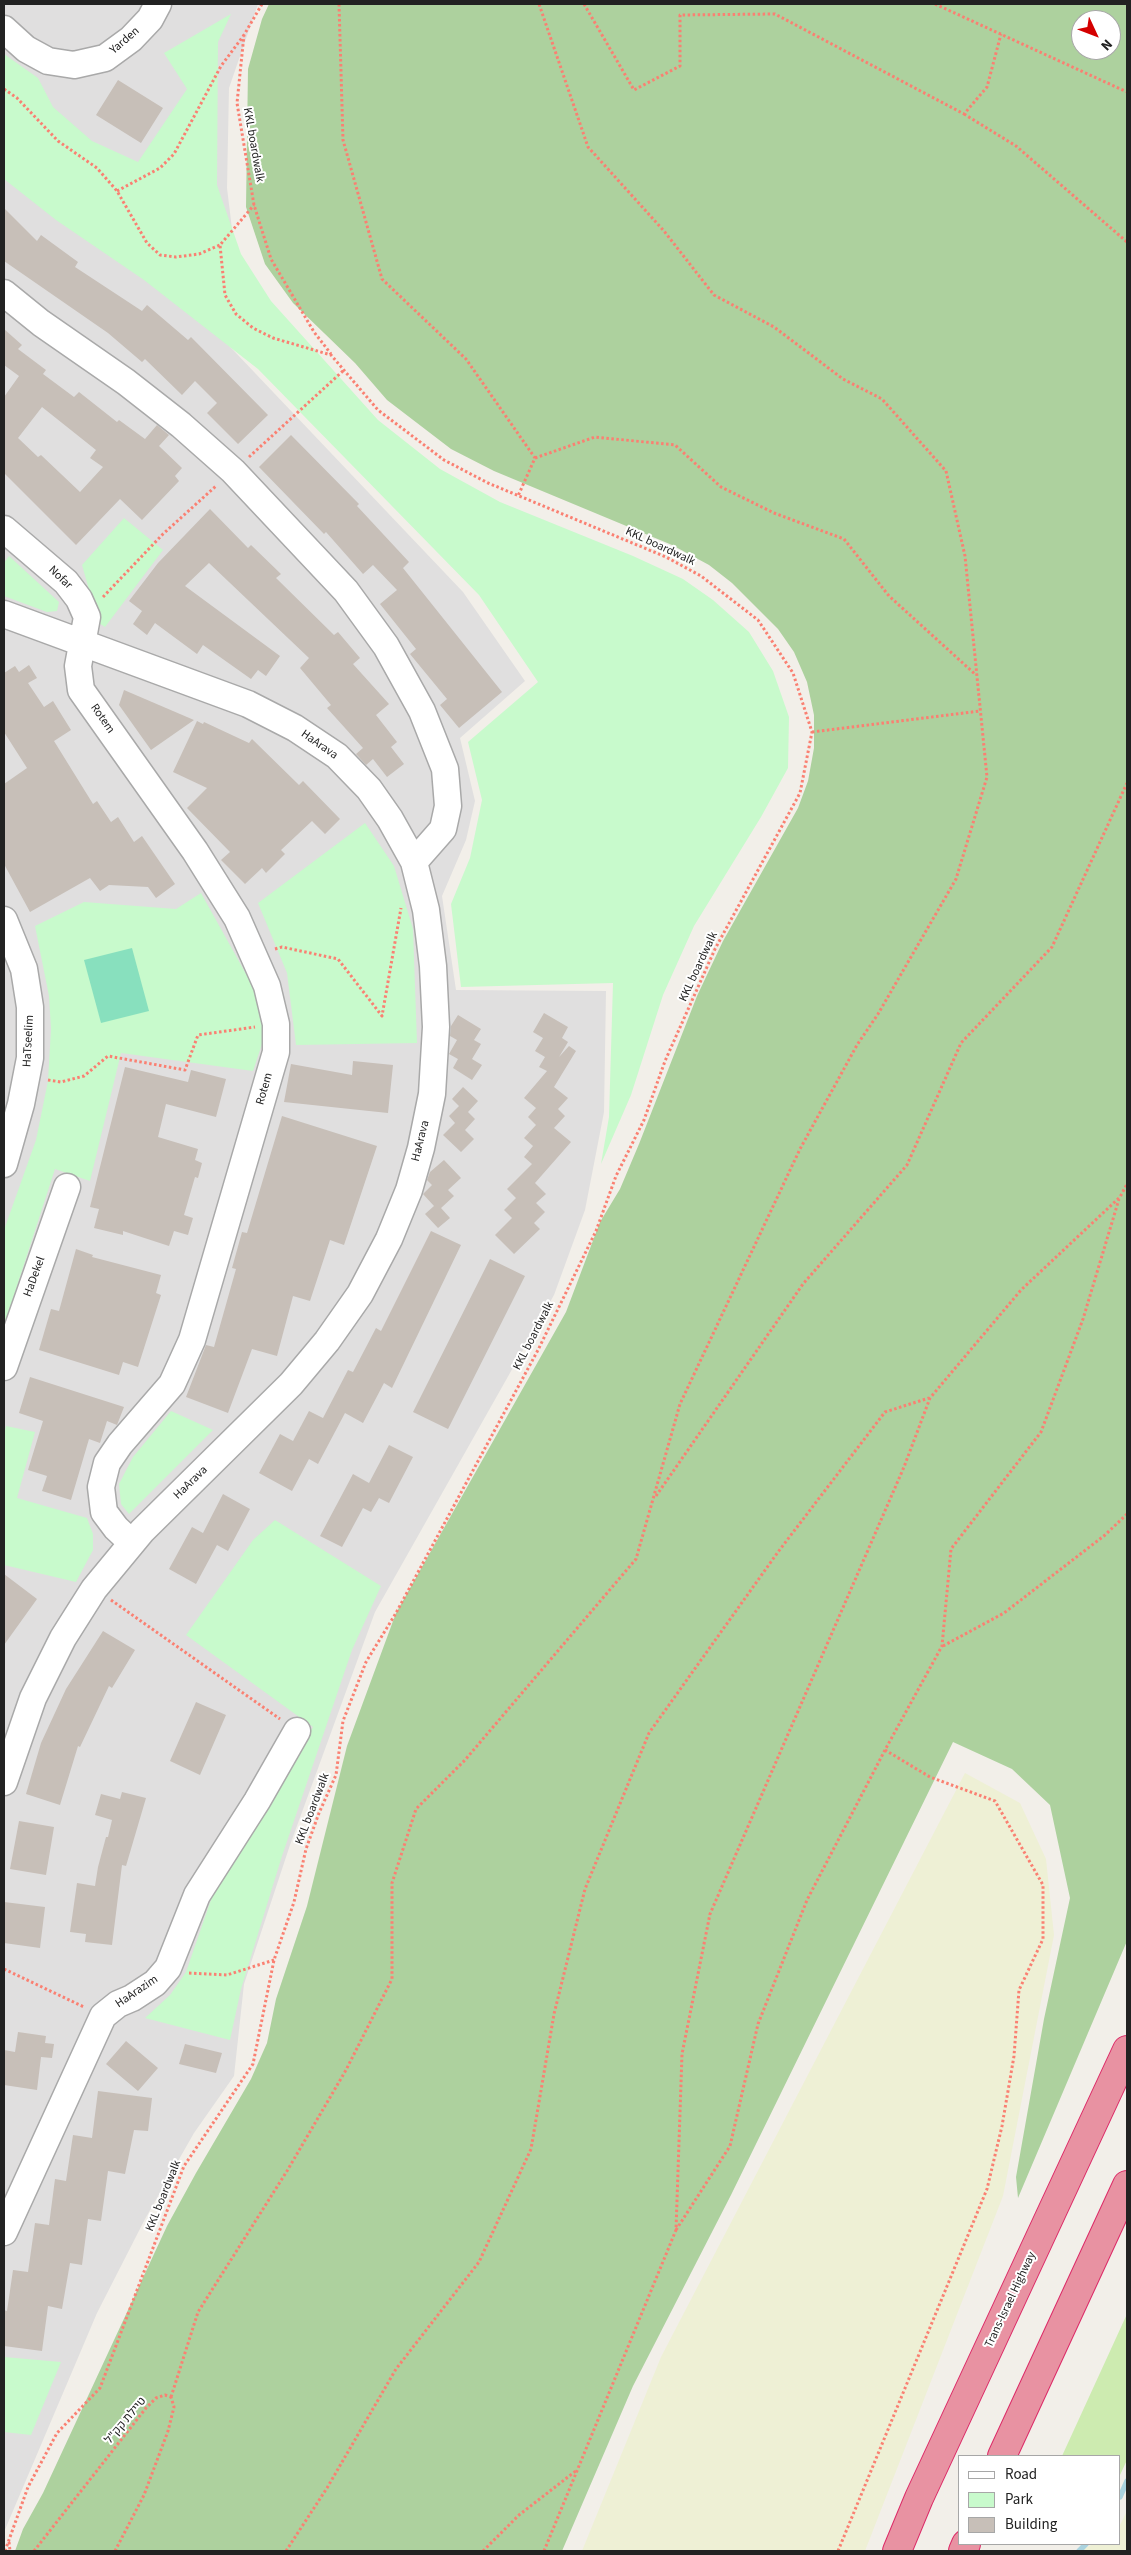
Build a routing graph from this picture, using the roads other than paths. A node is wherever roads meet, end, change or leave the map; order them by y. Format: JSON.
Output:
{"nodes":[{"id":1,"x":158,"y":4,"type":"edge"},
{"id":2,"x":4,"y":29,"type":"edge"},
{"id":3,"x":4,"y":293,"type":"edge"},
{"id":4,"x":4,"y":529,"type":"edge"},
{"id":5,"x":4,"y":614,"type":"edge"},
{"id":6,"x":83,"y":643,"type":"junction"},
{"id":7,"x":414,"y":862,"type":"junction"},
{"id":8,"x":4,"y":920,"type":"edge"},
{"id":9,"x":18,"y":1080,"type":"edge"},
{"id":10,"x":4,"y":1164,"type":"edge"},
{"id":11,"x":67,"y":1187,"type":"dead end"},
{"id":12,"x":4,"y":1367,"type":"edge"},
{"id":13,"x":132,"y":1543,"type":"junction"},
{"id":14,"x":297,"y":1730,"type":"road end"},
{"id":15,"x":4,"y":1782,"type":"edge"},
{"id":16,"x":1127,"y":2050,"type":"edge"},
{"id":17,"x":1127,"y":2185,"type":"edge"},
{"id":18,"x":4,"y":2232,"type":"edge"},
{"id":19,"x":1002,"y":2455,"type":"edge"},
{"id":20,"x":897,"y":2551,"type":"edge"}],
"edges":[{"from":1,"to":2,"type":"street","name":"Yarden"},
{"from":3,"to":7,"type":"street"},
{"from":4,"to":6,"type":"street","name":"Nofar"},
{"from":5,"to":6,"type":"street","name":"HaArava"},
{"from":6,"to":7,"type":"street","name":"HaArava"},
{"from":6,"to":13,"type":"street","name":"Rotem"},
{"from":7,"to":13,"type":"street","name":"HaArava"},
{"from":8,"to":9,"type":"street","name":"HaTseelim"},
{"from":9,"to":10,"type":"street","name":"HaTseelim"},
{"from":11,"to":12,"type":"street","name":"HaDekel"},
{"from":13,"to":15,"type":"street","name":"HaArava"},
{"from":14,"to":18,"type":"street","name":"HaArazim"},
{"from":16,"to":20,"type":"highway","name":"Trans-Israel Highway"},
{"from":17,"to":19,"type":"highway"}]}
